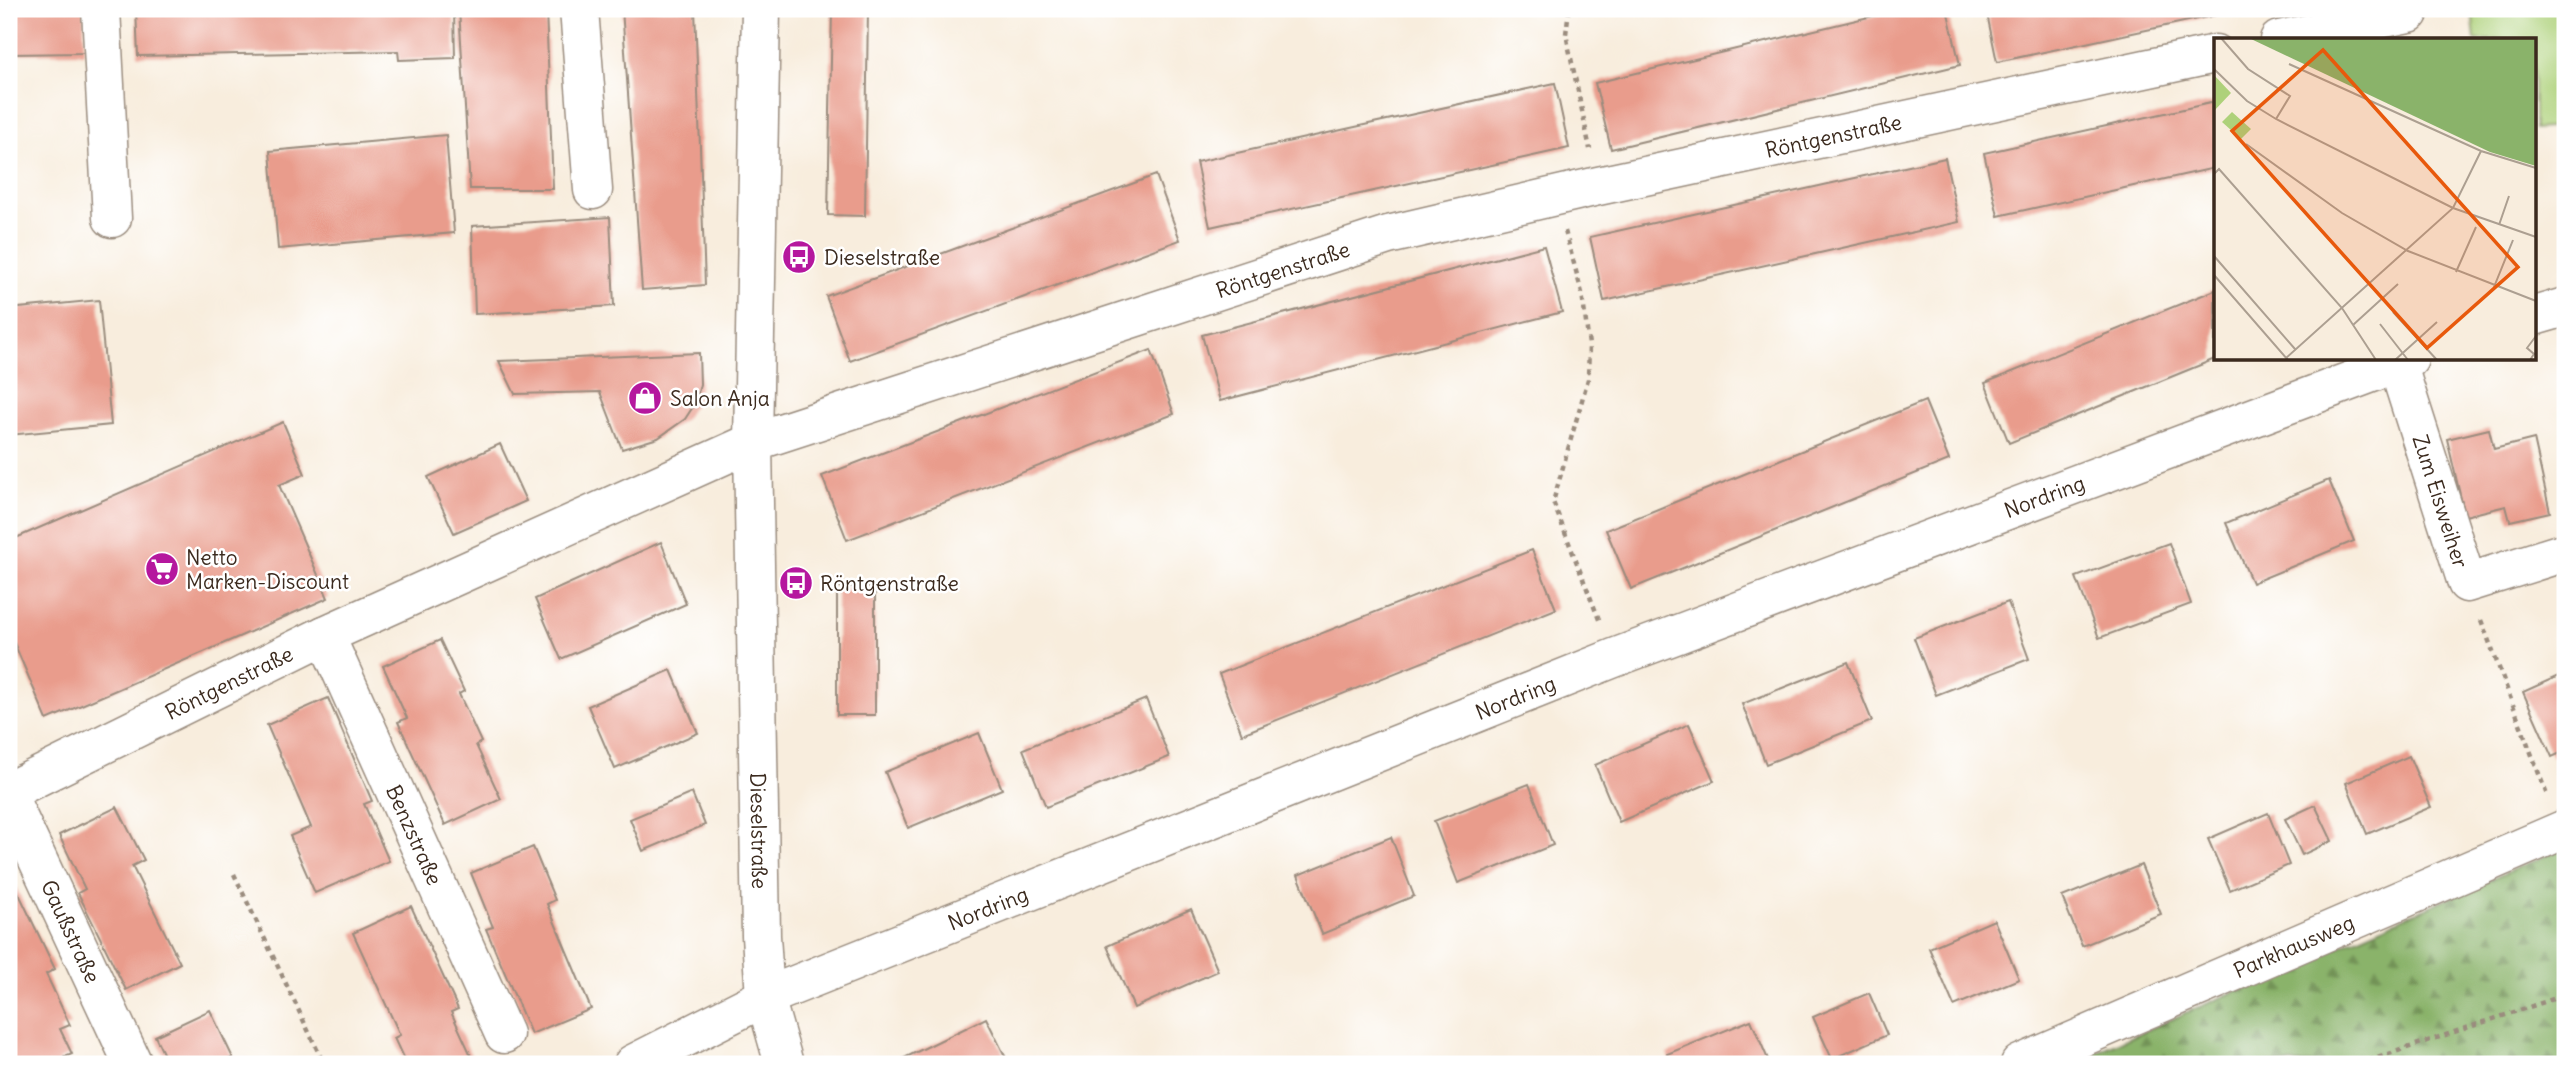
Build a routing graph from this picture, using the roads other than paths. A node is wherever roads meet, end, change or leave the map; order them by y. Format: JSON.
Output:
{"nodes":[{"id":1,"x":101,"y":9,"type":"edge"},
{"id":2,"x":579,"y":9,"type":"edge"},
{"id":3,"x":761,"y":9,"type":"edge"},
{"id":4,"x":2409,"y":13,"type":"dead end"},
{"id":5,"x":2289,"y":38,"type":"edge"},
{"id":6,"x":2214,"y":54,"type":"edge"},
{"id":7,"x":593,"y":190,"type":"dead end"},
{"id":8,"x":112,"y":218,"type":"dead end"},
{"id":9,"x":2565,"y":307,"type":"edge"},
{"id":10,"x":2536,"y":315,"type":"edge"},
{"id":11,"x":2403,"y":361,"type":"edge"},
{"id":12,"x":752,"y":442,"type":"junction"},
{"id":13,"x":2565,"y":552,"type":"edge"},
{"id":14,"x":325,"y":635,"type":"junction"},
{"id":15,"x":9,"y":791,"type":"edge"},
{"id":16,"x":9,"y":798,"type":"edge"},
{"id":17,"x":2563,"y":830,"type":"edge"},
{"id":18,"x":765,"y":998,"type":"junction"},
{"id":19,"x":504,"y":1034,"type":"dead end"},
{"id":20,"x":133,"y":1064,"type":"edge"},
{"id":21,"x":633,"y":1064,"type":"edge"},
{"id":22,"x":784,"y":1064,"type":"edge"},
{"id":23,"x":2020,"y":1064,"type":"edge"}],
"edges":[{"from":1,"to":8,"type":"street"},
{"from":2,"to":7,"type":"street"},
{"from":3,"to":12,"type":"street","name":"Dieselstraße"},
{"from":4,"to":5,"type":"street"},
{"from":6,"to":12,"type":"street","name":"Röntgenstraße"},
{"from":9,"to":10,"type":"street"},
{"from":11,"to":13,"type":"street","name":"Zum Eisweiher"},
{"from":11,"to":18,"type":"street","name":"Nordring"},
{"from":12,"to":14,"type":"street","name":"Röntgenstraße"},
{"from":12,"to":18,"type":"street","name":"Dieselstraße"},
{"from":14,"to":15,"type":"street","name":"Röntgenstraße"},
{"from":14,"to":19,"type":"street","name":"Benzstraße"},
{"from":16,"to":20,"type":"street","name":"Gaußstraße"},
{"from":17,"to":23,"type":"street","name":"Parkhausweg"},
{"from":18,"to":21,"type":"street","name":"Nordring"},
{"from":18,"to":22,"type":"street","name":"Dieselstraße"}]}
